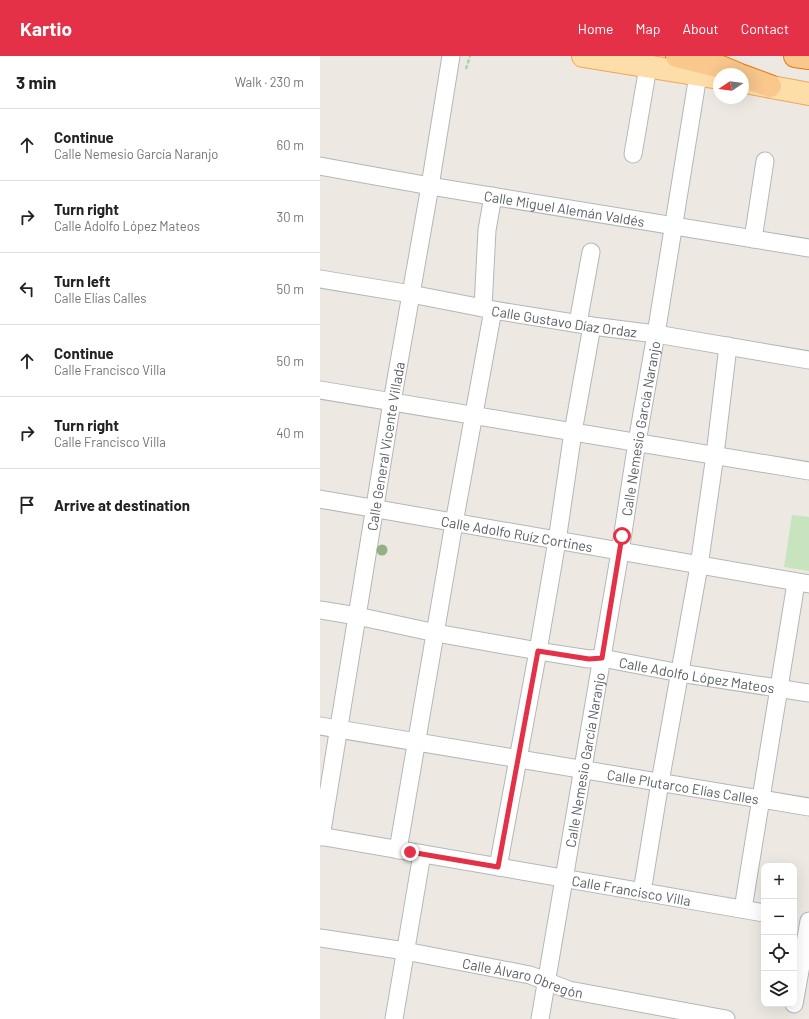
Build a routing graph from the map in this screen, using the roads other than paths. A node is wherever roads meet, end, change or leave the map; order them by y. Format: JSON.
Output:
{"nodes":[{"id":1,"x":451,"y":56,"type":"edge"},
{"id":2,"x":584,"y":56,"type":"edge"},
{"id":3,"x":677,"y":56,"type":"edge"},
{"id":4,"x":795,"y":56,"type":"edge"},
{"id":5,"x":809,"y":58,"type":"edge"},
{"id":6,"x":648,"y":67,"type":"junction"},
{"id":7,"x":723,"y":68,"type":"edge"},
{"id":8,"x":709,"y":77,"type":"edge"},
{"id":9,"x":749,"y":78,"type":"edge"},
{"id":10,"x":749,"y":83,"type":"edge"},
{"id":11,"x":770,"y":86,"type":"junction"},
{"id":12,"x":809,"y":94,"type":"edge"},
{"id":13,"x":633,"y":154,"type":"dead end"},
{"id":14,"x":765,"y":161,"type":"dead end"},
{"id":15,"x":320,"y":166,"type":"edge"},
{"id":16,"x":430,"y":186,"type":"junction"},
{"id":17,"x":493,"y":196,"type":"junction"},
{"id":18,"x":674,"y":226,"type":"junction"},
{"id":19,"x":753,"y":239,"type":"junction"},
{"id":20,"x":809,"y":248,"type":"edge"},
{"id":21,"x":592,"y":252,"type":"dead end"},
{"id":22,"x":320,"y":279,"type":"edge"},
{"id":23,"x":411,"y":294,"type":"junction"},
{"id":24,"x":488,"y":309,"type":"junction"},
{"id":25,"x":585,"y":324,"type":"junction"},
{"id":26,"x":656,"y":334,"type":"junction"},
{"id":27,"x":728,"y":346,"type":"junction"},
{"id":28,"x":809,"y":360,"type":"edge"},
{"id":29,"x":320,"y":390,"type":"edge"},
{"id":30,"x":392,"y":402,"type":"junction"},
{"id":31,"x":473,"y":416,"type":"junction"},
{"id":32,"x":573,"y":432,"type":"junction"},
{"id":33,"x":637,"y":442,"type":"junction"},
{"id":34,"x":715,"y":455,"type":"junction"},
{"id":35,"x":809,"y":471,"type":"edge"},
{"id":36,"x":320,"y":499,"type":"edge"},
{"id":37,"x":375,"y":509,"type":"junction"},
{"id":38,"x":454,"y":523,"type":"junction"},
{"id":39,"x":557,"y":541,"type":"junction"},
{"id":40,"x":620,"y":552,"type":"junction"},
{"id":41,"x":699,"y":566,"type":"junction"},
{"id":42,"x":803,"y":583,"type":"edge"},
{"id":43,"x":320,"y":610,"type":"edge"},
{"id":44,"x":357,"y":616,"type":"junction"},
{"id":45,"x":436,"y":633,"type":"junction"},
{"id":46,"x":538,"y":651,"type":"junction"},
{"id":47,"x":602,"y":658,"type":"junction"},
{"id":48,"x":680,"y":672,"type":"junction"},
{"id":49,"x":780,"y":689,"type":"junction"},
{"id":50,"x":809,"y":693,"type":"edge"},
{"id":51,"x":320,"y":726,"type":"edge"},
{"id":52,"x":339,"y":729,"type":"junction"},
{"id":53,"x":416,"y":742,"type":"junction"},
{"id":54,"x":519,"y":759,"type":"junction"},
{"id":55,"x":583,"y":770,"type":"junction"},
{"id":56,"x":660,"y":782,"type":"junction"},
{"id":57,"x":762,"y":799,"type":"junction"},
{"id":58,"x":809,"y":807,"type":"edge"},
{"id":59,"x":321,"y":836,"type":"edge"},
{"id":60,"x":398,"y":850,"type":"junction"},
{"id":61,"x":422,"y":854,"type":"junction"},
{"id":62,"x":498,"y":867,"type":"junction"},
{"id":63,"x":565,"y":878,"type":"junction"},
{"id":64,"x":642,"y":892,"type":"junction"},
{"id":65,"x":744,"y":909,"type":"junction"},
{"id":66,"x":761,"y":912,"type":"edge"},
{"id":67,"x":797,"y":919,"type":"edge"},
{"id":68,"x":809,"y":921,"type":"edge"},
{"id":69,"x":320,"y":938,"type":"edge"},
{"id":70,"x":405,"y":951,"type":"junction"},
{"id":71,"x":547,"y":982,"type":"junction"},
{"id":72,"x":797,"y":987,"type":"edge"},
{"id":73,"x":793,"y":1007,"type":"edge"},
{"id":74,"x":394,"y":1019,"type":"edge"},
{"id":75,"x":540,"y":1019,"type":"edge"},
{"id":76,"x":726,"y":1019,"type":"edge"},
{"id":77,"x":791,"y":1019,"type":"edge"}],
"edges":[{"from":1,"to":16,"type":"street","name":"Calle General Vicente Villada"},
{"from":2,"to":6,"type":"main road"},
{"from":3,"to":7,"type":"highway"},
{"from":4,"to":5,"type":"highway"},
{"from":6,"to":8,"type":"main road"},
{"from":6,"to":13,"type":"street"},
{"from":8,"to":18,"type":"street","name":"Calle Nemesio García Naranjo"},
{"from":9,"to":11,"type":"highway"},
{"from":10,"to":11,"type":"main road"},
{"from":11,"to":12,"type":"main road"},
{"from":14,"to":19,"type":"street"},
{"from":15,"to":16,"type":"street","name":"Calle Miguel Alemán Valdés"},
{"from":16,"to":17,"type":"street","name":"Calle Miguel Alemán Valdés"},
{"from":16,"to":23,"type":"street","name":"Calle General Vicente Villada"},
{"from":17,"to":18,"type":"street","name":"Calle Miguel Alemán Valdés"},
{"from":17,"to":24,"type":"street"},
{"from":18,"to":19,"type":"street","name":"Calle Miguel Alemán Valdés"},
{"from":18,"to":26,"type":"street","name":"Calle Nemesio García Naranjo"},
{"from":19,"to":20,"type":"street","name":"Calle Miguel Alemán Valdés"},
{"from":21,"to":25,"type":"street"},
{"from":22,"to":23,"type":"street","name":"Calle Gustavo Díaz Ordaz"},
{"from":23,"to":24,"type":"street","name":"Calle Gustavo Díaz Ordaz"},
{"from":23,"to":30,"type":"street","name":"Calle General Vicente Villada"},
{"from":24,"to":25,"type":"street","name":"Calle Gustavo Díaz Ordaz"},
{"from":24,"to":31,"type":"street"},
{"from":25,"to":26,"type":"street","name":"Calle Gustavo Díaz Ordaz"},
{"from":25,"to":32,"type":"street"},
{"from":26,"to":27,"type":"street","name":"Calle Gustavo Díaz Ordaz"},
{"from":26,"to":33,"type":"street","name":"Calle Nemesio García Naranjo"},
{"from":27,"to":28,"type":"street","name":"Calle Gustavo Díaz Ordaz"},
{"from":27,"to":34,"type":"street"},
{"from":29,"to":30,"type":"street"},
{"from":30,"to":31,"type":"street"},
{"from":30,"to":37,"type":"street","name":"Calle General Vicente Villada"},
{"from":31,"to":32,"type":"street"},
{"from":31,"to":38,"type":"street"},
{"from":32,"to":33,"type":"street"},
{"from":32,"to":39,"type":"street"},
{"from":33,"to":34,"type":"street"},
{"from":33,"to":40,"type":"street","name":"Calle Nemesio García Naranjo"},
{"from":34,"to":35,"type":"street"},
{"from":34,"to":41,"type":"street"},
{"from":36,"to":37,"type":"street","name":"Calle Adolfo Ruíz Cortines"},
{"from":37,"to":38,"type":"street","name":"Calle Adolfo Ruíz Cortines"},
{"from":37,"to":44,"type":"street","name":"Calle General Vicente Villada"},
{"from":38,"to":39,"type":"street","name":"Calle Adolfo Ruíz Cortines"},
{"from":38,"to":45,"type":"street"},
{"from":39,"to":40,"type":"street","name":"Calle Adolfo Ruíz Cortines"},
{"from":39,"to":46,"type":"street"},
{"from":40,"to":41,"type":"street","name":"Calle Adolfo Ruíz Cortines"},
{"from":40,"to":47,"type":"street","name":"Calle Nemesio García Naranjo"},
{"from":41,"to":42,"type":"street","name":"Calle Adolfo Ruíz Cortines"},
{"from":41,"to":48,"type":"street"},
{"from":42,"to":49,"type":"street"},
{"from":43,"to":44,"type":"street","name":"Calle Adolfo López Mateos"},
{"from":44,"to":45,"type":"street","name":"Calle Adolfo López Mateos"},
{"from":44,"to":52,"type":"street","name":"Calle General Vicente Villada"},
{"from":45,"to":46,"type":"street","name":"Calle Adolfo López Mateos"},
{"from":45,"to":53,"type":"street"},
{"from":46,"to":47,"type":"street","name":"Calle Adolfo López Mateos"},
{"from":46,"to":54,"type":"street"},
{"from":47,"to":48,"type":"street","name":"Calle Adolfo López Mateos"},
{"from":47,"to":55,"type":"street","name":"Calle Nemesio García Naranjo"},
{"from":48,"to":49,"type":"street","name":"Calle Adolfo López Mateos"},
{"from":48,"to":56,"type":"street"},
{"from":49,"to":50,"type":"street","name":"Calle Adolfo López Mateos"},
{"from":49,"to":57,"type":"street"},
{"from":51,"to":52,"type":"street","name":"Calle Plutarco Elías Calles"},
{"from":52,"to":53,"type":"street","name":"Calle Plutarco Elías Calles"},
{"from":52,"to":59,"type":"street","name":"Calle General Vicente Villada"},
{"from":53,"to":54,"type":"street","name":"Calle Plutarco Elías Calles"},
{"from":53,"to":60,"type":"street"},
{"from":54,"to":55,"type":"street","name":"Calle Plutarco Elías Calles"},
{"from":54,"to":62,"type":"street"},
{"from":55,"to":56,"type":"street","name":"Calle Plutarco Elías Calles"},
{"from":55,"to":63,"type":"street","name":"Calle Nemesio García Naranjo"},
{"from":56,"to":57,"type":"street","name":"Calle Plutarco Elías Calles"},
{"from":56,"to":64,"type":"street"},
{"from":57,"to":58,"type":"street","name":"Calle Plutarco Elías Calles"},
{"from":57,"to":65,"type":"street"},
{"from":59,"to":60,"type":"street","name":"Calle Francisco Villa"},
{"from":60,"to":61,"type":"street","name":"Calle Francisco Villa"},
{"from":61,"to":62,"type":"street","name":"Calle Francisco Villa"},
{"from":61,"to":70,"type":"street"},
{"from":62,"to":63,"type":"street","name":"Calle Francisco Villa"},
{"from":63,"to":64,"type":"street","name":"Calle Francisco Villa"},
{"from":63,"to":71,"type":"street","name":"Calle Nemesio García Naranjo"},
{"from":64,"to":65,"type":"street","name":"Calle Francisco Villa"},
{"from":65,"to":66,"type":"street","name":"Calle Francisco Villa"},
{"from":67,"to":68,"type":"street"},
{"from":68,"to":72,"type":"street"},
{"from":69,"to":70,"type":"street","name":"Calle Álvaro Obregón"},
{"from":70,"to":71,"type":"street","name":"Calle Álvaro Obregón"},
{"from":70,"to":74,"type":"street"},
{"from":71,"to":75,"type":"street","name":"Calle Nemesio García Naranjo"},
{"from":71,"to":76,"type":"street","name":"Calle Álvaro Obregón"},
{"from":73,"to":77,"type":"street"}]}
